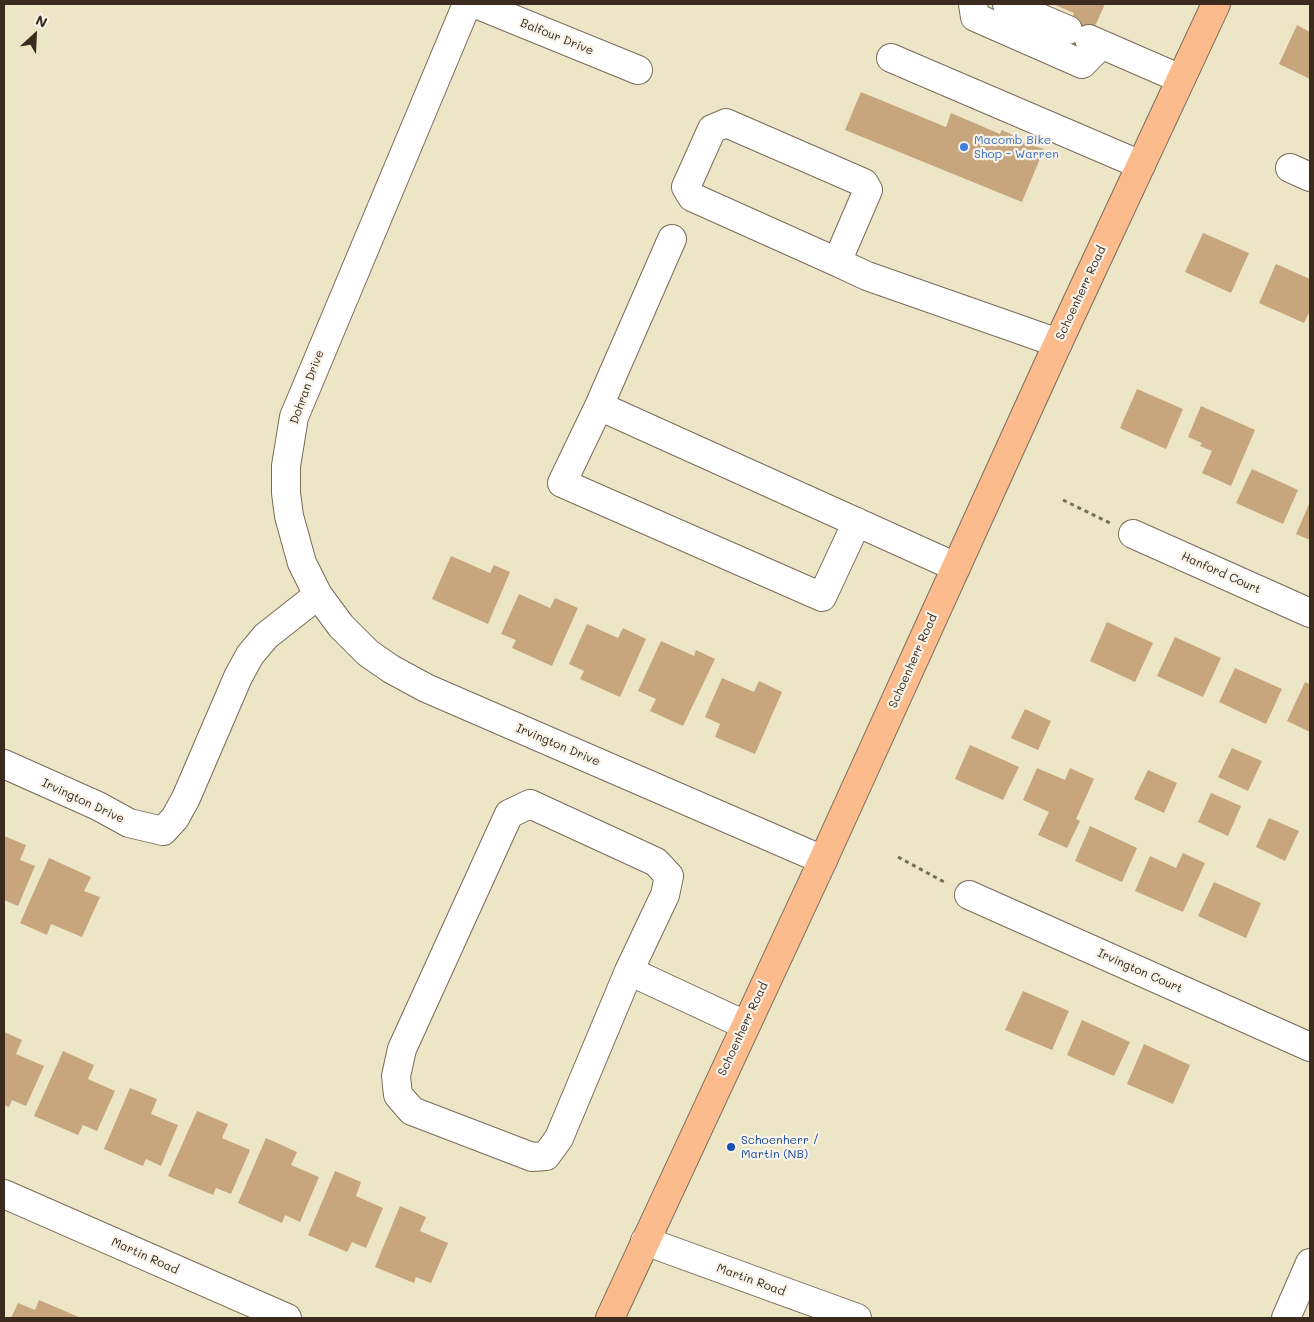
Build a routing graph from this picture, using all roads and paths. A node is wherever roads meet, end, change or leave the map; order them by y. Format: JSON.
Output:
{"nodes":[{"id":1,"x":467,"y":4,"type":"edge"},
{"id":2,"x":476,"y":4,"type":"edge"},
{"id":3,"x":973,"y":4,"type":"edge"},
{"id":4,"x":1007,"y":4,"type":"edge"},
{"id":5,"x":1216,"y":4,"type":"edge"},
{"id":6,"x":1086,"y":38,"type":"junction"},
{"id":7,"x":891,"y":58,"type":"dead end"},
{"id":8,"x":638,"y":70,"type":"dead end"},
{"id":9,"x":1182,"y":79,"type":"junction"},
{"id":10,"x":1141,"y":165,"type":"junction"},
{"id":11,"x":672,"y":239,"type":"dead end"},
{"id":12,"x":837,"y":262,"type":"junction"},
{"id":13,"x":1058,"y":343,"type":"junction"},
{"id":14,"x":599,"y":406,"type":"junction"},
{"id":15,"x":1064,"y":500,"type":"dead end"},
{"id":16,"x":857,"y":522,"type":"junction"},
{"id":17,"x":1133,"y":534,"type":"joint"},
{"id":18,"x":956,"y":567,"type":"junction"},
{"id":19,"x":318,"y":595,"type":"junction"},
{"id":20,"x":1310,"y":613,"type":"edge"},
{"id":21,"x":4,"y":764,"type":"edge"},
{"id":22,"x":898,"y":857,"type":"dead end"},
{"id":23,"x":823,"y":860,"type":"junction"},
{"id":24,"x":969,"y":895,"type":"joint"},
{"id":25,"x":629,"y":972,"type":"junction"},
{"id":26,"x":746,"y":1025,"type":"junction"},
{"id":27,"x":1310,"y":1047,"type":"edge"},
{"id":28,"x":4,"y":1194,"type":"edge"},
{"id":29,"x":645,"y":1241,"type":"junction"},
{"id":30,"x":1310,"y":1263,"type":"edge"},
{"id":31,"x":287,"y":1318,"type":"edge"},
{"id":32,"x":610,"y":1318,"type":"edge"},
{"id":33,"x":857,"y":1318,"type":"edge"},
{"id":34,"x":1286,"y":1318,"type":"edge"}],
"edges":[{"from":1,"to":19,"type":"street","name":"Dohran Drive"},
{"from":2,"to":8,"type":"street","name":"Balfour Drive"},
{"from":3,"to":6,"type":"street"},
{"from":4,"to":6,"type":"street"},
{"from":5,"to":9,"type":"main road","name":"Schoenherr Road"},
{"from":6,"to":9,"type":"street"},
{"from":7,"to":10,"type":"street"},
{"from":9,"to":10,"type":"main road","name":"Schoenherr Road"},
{"from":10,"to":13,"type":"main road","name":"Schoenherr Road"},
{"from":11,"to":14,"type":"street"},
{"from":12,"to":12,"type":"street"},
{"from":12,"to":13,"type":"street"},
{"from":13,"to":18,"type":"main road","name":"Schoenherr Road"},
{"from":14,"to":16,"type":"street"},
{"from":14,"to":16,"type":"street"},
{"from":15,"to":17,"type":"path"},
{"from":16,"to":18,"type":"street"},
{"from":17,"to":20,"type":"street","name":"Hanford Court"},
{"from":18,"to":23,"type":"main road","name":"Schoenherr Road"},
{"from":19,"to":21,"type":"street","name":"Irvington Drive"},
{"from":19,"to":23,"type":"street","name":"Irvington Drive"},
{"from":22,"to":24,"type":"path"},
{"from":23,"to":26,"type":"main road","name":"Schoenherr Road"},
{"from":24,"to":27,"type":"street","name":"Irvington Court"},
{"from":25,"to":25,"type":"street"},
{"from":25,"to":26,"type":"street"},
{"from":26,"to":29,"type":"main road","name":"Schoenherr Road"},
{"from":28,"to":31,"type":"street","name":"Martin Road"},
{"from":29,"to":32,"type":"main road","name":"Schoenherr Road"},
{"from":29,"to":33,"type":"street","name":"Martin Road"},
{"from":30,"to":34,"type":"street"}]}
